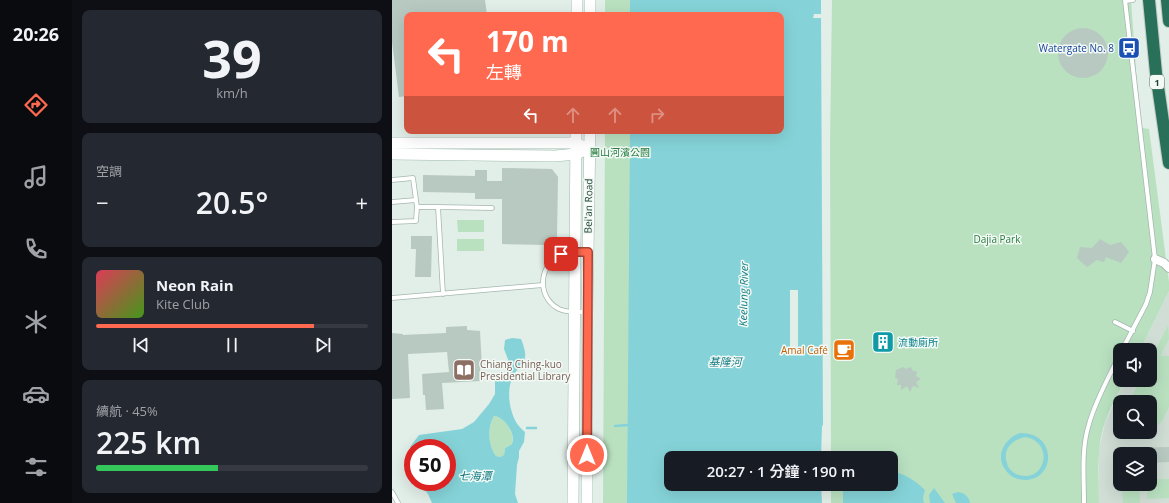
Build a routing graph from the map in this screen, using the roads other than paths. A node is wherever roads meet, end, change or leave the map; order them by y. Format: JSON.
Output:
{"nodes":[{"id":1,"x":577,"y":0,"type":"edge"},
{"id":2,"x":590,"y":0,"type":"edge"},
{"id":3,"x":1125,"y":0,"type":"edge"},
{"id":4,"x":1133,"y":0,"type":"edge"},
{"id":5,"x":1149,"y":0,"type":"edge"},
{"id":6,"x":1167,"y":0,"type":"edge"},
{"id":7,"x":577,"y":12,"type":"edge"},
{"id":8,"x":590,"y":12,"type":"edge"},
{"id":9,"x":1169,"y":21,"type":"edge"},
{"id":10,"x":576,"y":134,"type":"edge"},
{"id":11,"x":590,"y":134,"type":"edge"},
{"id":12,"x":392,"y":143,"type":"edge"},
{"id":13,"x":576,"y":149,"type":"junction"},
{"id":14,"x":589,"y":150,"type":"junction"},
{"id":15,"x":392,"y":154,"type":"edge"},
{"id":16,"x":1169,"y":163,"type":"edge"},
{"id":17,"x":392,"y":180,"type":"edge"},
{"id":18,"x":416,"y":200,"type":"junction"},
{"id":19,"x":392,"y":202,"type":"edge"},
{"id":20,"x":417,"y":207,"type":"junction"},
{"id":21,"x":438,"y":207,"type":"junction"},
{"id":22,"x":492,"y":208,"type":"dead end"},
{"id":23,"x":392,"y":222,"type":"edge"},
{"id":24,"x":575,"y":252,"type":"junction"},
{"id":25,"x":588,"y":252,"type":"junction"},
{"id":26,"x":1154,"y":259,"type":"junction"},
{"id":27,"x":1169,"y":268,"type":"edge"},
{"id":28,"x":543,"y":285,"type":"junction"},
{"id":29,"x":443,"y":294,"type":"junction"},
{"id":30,"x":392,"y":298,"type":"edge"},
{"id":31,"x":574,"y":312,"type":"junction"},
{"id":32,"x":587,"y":312,"type":"junction"},
{"id":33,"x":1115,"y":322,"type":"dead end"},
{"id":34,"x":1133,"y":331,"type":"junction"},
{"id":35,"x":1126,"y":343,"type":"edge"},
{"id":36,"x":1113,"y":368,"type":"edge"},
{"id":37,"x":392,"y":492,"type":"edge"},
{"id":38,"x":396,"y":502,"type":"edge"},
{"id":39,"x":573,"y":503,"type":"edge"},
{"id":40,"x":587,"y":503,"type":"edge"},
{"id":41,"x":1084,"y":503,"type":"edge"}],
"edges":[{"from":1,"to":7,"type":"main road"},
{"from":2,"to":8,"type":"main road"},
{"from":3,"to":4,"type":"lane"},
{"from":3,"to":26,"type":"lane"},
{"from":5,"to":16,"type":"highway","number":"1"},
{"from":6,"to":9,"type":"highway"},
{"from":10,"to":13,"type":"main road","name":"Bei'an Road"},
{"from":11,"to":14,"type":"main road","name":"Bei'an Road"},
{"from":12,"to":13,"type":"main road"},
{"from":13,"to":14,"type":"main road"},
{"from":13,"to":15,"type":"main road"},
{"from":13,"to":24,"type":"main road","name":"Bei'an Road"},
{"from":14,"to":25,"type":"main road","name":"Bei'an Road"},
{"from":17,"to":18,"type":"lane"},
{"from":18,"to":19,"type":"lane"},
{"from":18,"to":20,"type":"lane"},
{"from":20,"to":21,"type":"lane"},
{"from":20,"to":23,"type":"lane"},
{"from":21,"to":22,"type":"lane"},
{"from":21,"to":29,"type":"lane"},
{"from":24,"to":25,"type":"lane"},
{"from":24,"to":28,"type":"lane"},
{"from":24,"to":31,"type":"main road","name":"Bei'an Road"},
{"from":25,"to":32,"type":"main road","name":"Bei'an Road"},
{"from":26,"to":27,"type":"street"},
{"from":26,"to":34,"type":"lane"},
{"from":28,"to":29,"type":"lane"},
{"from":28,"to":31,"type":"lane"},
{"from":29,"to":30,"type":"lane"},
{"from":31,"to":32,"type":"lane"},
{"from":31,"to":39,"type":"main road","name":"Bei'an Road"},
{"from":32,"to":40,"type":"main road","name":"Bei'an Road"},
{"from":33,"to":34,"type":"lane"},
{"from":34,"to":35,"type":"lane"},
{"from":36,"to":41,"type":"lane"},
{"from":37,"to":38,"type":"lane"}]}
